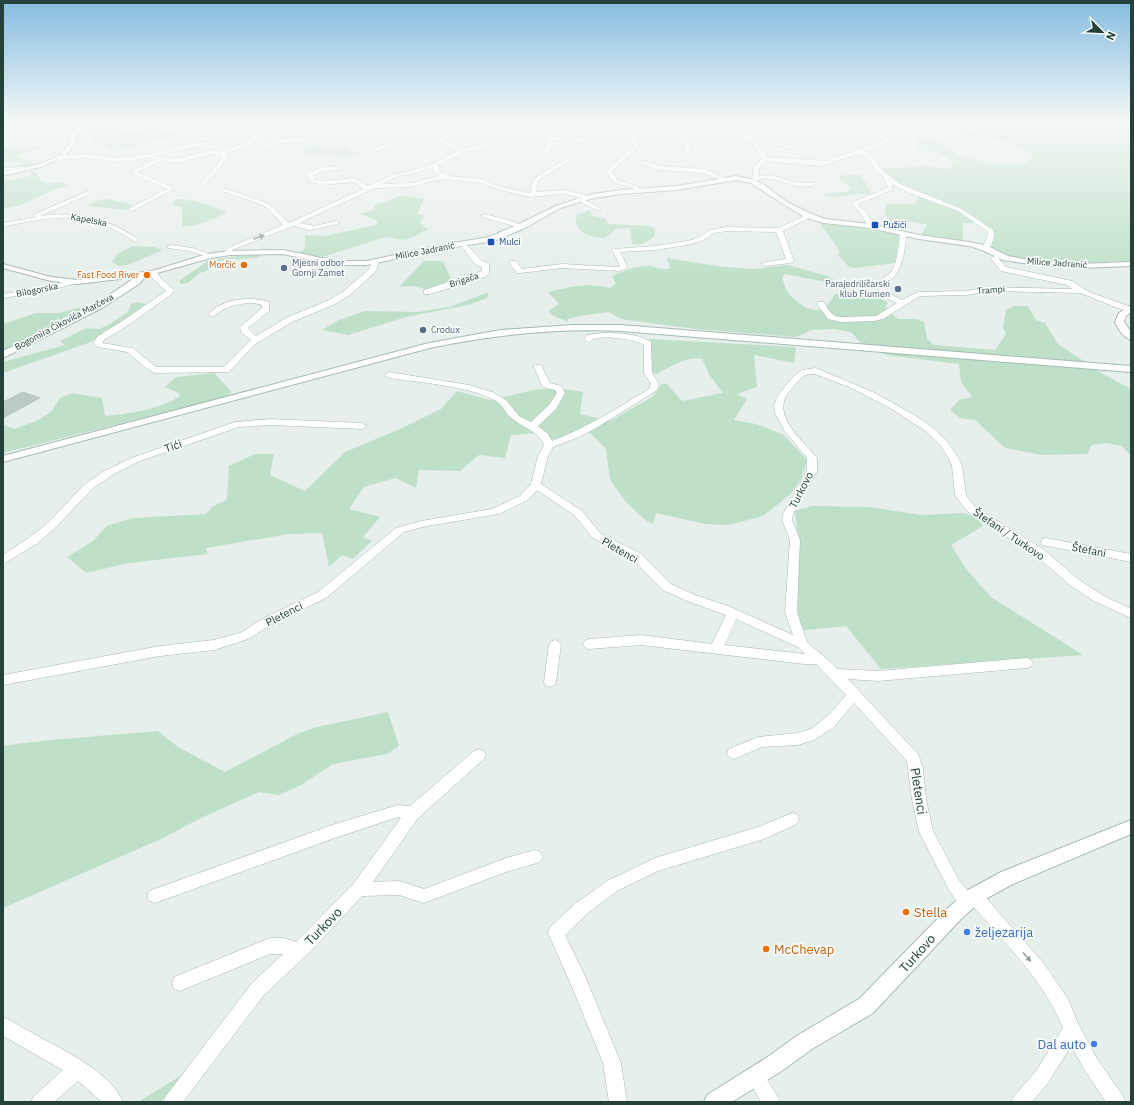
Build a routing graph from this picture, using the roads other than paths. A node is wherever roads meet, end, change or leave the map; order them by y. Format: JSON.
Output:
{"nodes":[{"id":1,"x":139,"y":175,"type":"edge"},
{"id":2,"x":212,"y":175,"type":"edge"},
{"id":3,"x":312,"y":175,"type":"edge"},
{"id":4,"x":401,"y":175,"type":"edge"},
{"id":5,"x":441,"y":175,"type":"edge"},
{"id":6,"x":544,"y":175,"type":"edge"},
{"id":7,"x":611,"y":175,"type":"edge"},
{"id":8,"x":713,"y":175,"type":"edge"},
{"id":9,"x":755,"y":175,"type":"edge"},
{"id":10,"x":883,"y":175,"type":"edge"},
{"id":11,"x":446,"y":177,"type":"junction"},
{"id":12,"x":724,"y":179,"type":"junction"},
{"id":13,"x":755,"y":180,"type":"junction"},
{"id":14,"x":888,"y":180,"type":"junction"},
{"id":15,"x":204,"y":183,"type":"dead end"},
{"id":16,"x":813,"y":184,"type":"dead end"},
{"id":17,"x":369,"y":187,"type":"junction"},
{"id":18,"x":224,"y":190,"type":"dead end"},
{"id":19,"x":640,"y":191,"type":"junction"},
{"id":20,"x":88,"y":193,"type":"dead end"},
{"id":21,"x":533,"y":194,"type":"junction"},
{"id":22,"x":587,"y":197,"type":"junction"},
{"id":23,"x":579,"y":199,"type":"junction"},
{"id":24,"x":132,"y":209,"type":"dead end"},
{"id":25,"x":598,"y":209,"type":"dead end"},
{"id":26,"x":484,"y":216,"type":"dead end"},
{"id":27,"x":809,"y":216,"type":"junction"},
{"id":28,"x":39,"y":217,"type":"junction"},
{"id":29,"x":336,"y":223,"type":"dead end"},
{"id":30,"x":3,"y":225,"type":"edge"},
{"id":31,"x":291,"y":225,"type":"junction"},
{"id":32,"x":522,"y":226,"type":"junction"},
{"id":33,"x":870,"y":226,"type":"junction"},
{"id":34,"x":779,"y":230,"type":"junction"},
{"id":35,"x":903,"y":233,"type":"junction"},
{"id":36,"x":136,"y":240,"type":"dead end"},
{"id":37,"x":463,"y":244,"type":"junction"},
{"id":38,"x":170,"y":247,"type":"dead end"},
{"id":39,"x":985,"y":248,"type":"junction"},
{"id":40,"x":225,"y":254,"type":"junction"},
{"id":41,"x":999,"y":255,"type":"junction"},
{"id":42,"x":210,"y":256,"type":"junction"},
{"id":43,"x":326,"y":260,"type":"junction"},
{"id":44,"x":375,"y":262,"type":"junction"},
{"id":45,"x":513,"y":263,"type":"dead end"},
{"id":46,"x":765,"y":264,"type":"dead end"},
{"id":47,"x":1131,"y":264,"type":"edge"},
{"id":48,"x":3,"y":266,"type":"edge"},
{"id":49,"x":296,"y":270,"type":"dead end"},
{"id":50,"x":150,"y":275,"type":"junction"},
{"id":51,"x":71,"y":282,"type":"junction"},
{"id":52,"x":1082,"y":291,"type":"junction"},
{"id":53,"x":427,"y":292,"type":"dead end"},
{"id":54,"x":3,"y":296,"type":"edge"},
{"id":55,"x":902,"y":303,"type":"junction"},
{"id":56,"x":820,"y":304,"type":"dead end"},
{"id":57,"x":1130,"y":309,"type":"edge"},
{"id":58,"x":213,"y":314,"type":"dead end"},
{"id":59,"x":1131,"y":337,"type":"edge"},
{"id":60,"x":256,"y":340,"type":"junction"},
{"id":61,"x":588,"y":340,"type":"dead end"},
{"id":62,"x":3,"y":355,"type":"edge"},
{"id":63,"x":538,"y":366,"type":"dead end"},
{"id":64,"x":1131,"y":369,"type":"edge"},
{"id":65,"x":816,"y":371,"type":"joint"},
{"id":66,"x":389,"y":375,"type":"dead end"},
{"id":67,"x":362,"y":426,"type":"dead end"},
{"id":68,"x":532,"y":426,"type":"junction"},
{"id":69,"x":550,"y":445,"type":"junction"},
{"id":70,"x":3,"y":459,"type":"edge"},
{"id":71,"x":536,"y":485,"type":"junction"},
{"id":72,"x":787,"y":520,"type":"joint"},
{"id":73,"x":1046,"y":542,"type":"dead end"},
{"id":74,"x":1131,"y":558,"type":"edge"},
{"id":75,"x":3,"y":560,"type":"edge"},
{"id":76,"x":733,"y":614,"type":"junction"},
{"id":77,"x":1131,"y":614,"type":"edge"},
{"id":78,"x":588,"y":644,"type":"dead end"},
{"id":79,"x":802,"y":644,"type":"junction"},
{"id":80,"x":555,"y":645,"type":"dead end"},
{"id":81,"x":716,"y":648,"type":"junction"},
{"id":82,"x":818,"y":659,"type":"junction"},
{"id":83,"x":1027,"y":663,"type":"dead end"},
{"id":84,"x":835,"y":674,"type":"junction"},
{"id":85,"x":3,"y":680,"type":"edge"},
{"id":86,"x":550,"y":682,"type":"dead end"},
{"id":87,"x":854,"y":694,"type":"junction"},
{"id":88,"x":734,"y":753,"type":"dead end"},
{"id":89,"x":479,"y":755,"type":"dead end"},
{"id":90,"x":413,"y":814,"type":"junction"},
{"id":91,"x":792,"y":819,"type":"dead end"},
{"id":92,"x":1130,"y":830,"type":"edge"},
{"id":93,"x":535,"y":857,"type":"dead end"},
{"id":94,"x":359,"y":888,"type":"junction"},
{"id":95,"x":155,"y":896,"type":"dead end"},
{"id":96,"x":970,"y":899,"type":"junction"},
{"id":97,"x":298,"y":951,"type":"junction"},
{"id":98,"x":180,"y":983,"type":"dead end"},
{"id":99,"x":3,"y":1026,"type":"edge"},
{"id":100,"x":1072,"y":1030,"type":"junction"},
{"id":101,"x":78,"y":1069,"type":"junction"},
{"id":102,"x":755,"y":1076,"type":"junction"},
{"id":103,"x":40,"y":1102,"type":"edge"},
{"id":104,"x":114,"y":1102,"type":"edge"},
{"id":105,"x":172,"y":1102,"type":"edge"},
{"id":106,"x":618,"y":1102,"type":"edge"},
{"id":107,"x":714,"y":1102,"type":"edge"},
{"id":108,"x":772,"y":1102,"type":"edge"},
{"id":109,"x":1020,"y":1102,"type":"edge"},
{"id":110,"x":1117,"y":1102,"type":"edge"}],
"edges":[{"from":1,"to":24,"type":"street"},
{"from":2,"to":15,"type":"street"},
{"from":3,"to":17,"type":"street"},
{"from":4,"to":17,"type":"street"},
{"from":5,"to":11,"type":"street"},
{"from":6,"to":21,"type":"street"},
{"from":7,"to":19,"type":"street","name":"Milice Jadranić"},
{"from":8,"to":12,"type":"street"},
{"from":9,"to":13,"type":"street"},
{"from":10,"to":14,"type":"street"},
{"from":11,"to":17,"type":"street"},
{"from":11,"to":21,"type":"street"},
{"from":12,"to":13,"type":"street","name":"Milice Jadranić"},
{"from":12,"to":19,"type":"street","name":"Milice Jadranić"},
{"from":13,"to":16,"type":"street","name":"Milice Jadranić"},
{"from":13,"to":27,"type":"street","name":"Milice Jadranić"},
{"from":14,"to":33,"type":"street"},
{"from":14,"to":39,"type":"street"},
{"from":17,"to":31,"type":"street"},
{"from":18,"to":31,"type":"street"},
{"from":19,"to":22,"type":"street","name":"Milice Jadranić"},
{"from":20,"to":28,"type":"street","name":"Kapelska"},
{"from":21,"to":22,"type":"street"},
{"from":22,"to":23,"type":"street","name":"Milice Jadranić"},
{"from":23,"to":25,"type":"street"},
{"from":23,"to":32,"type":"street","name":"Milice Jadranić"},
{"from":26,"to":32,"type":"street"},
{"from":27,"to":33,"type":"street","name":"Milice Jadranić"},
{"from":27,"to":34,"type":"street"},
{"from":28,"to":30,"type":"street","name":"Kapelska"},
{"from":28,"to":36,"type":"street","name":"Kapelska"},
{"from":29,"to":31,"type":"street"},
{"from":40,"to":31,"type":"street","one_way":true},
{"from":32,"to":37,"type":"street","name":"Milice Jadranić"},
{"from":33,"to":35,"type":"street","name":"Milice Jadranić"},
{"from":34,"to":45,"type":"street"},
{"from":34,"to":46,"type":"street"},
{"from":35,"to":39,"type":"street","name":"Milice Jadranić"},
{"from":35,"to":55,"type":"street"},
{"from":37,"to":44,"type":"street","name":"Milice Jadranić"},
{"from":37,"to":53,"type":"street","name":"Brigača"},
{"from":38,"to":42,"type":"street"},
{"from":39,"to":41,"type":"street","name":"Milice Jadranić"},
{"from":40,"to":42,"type":"street","name":"Milice Jadranić"},
{"from":40,"to":43,"type":"street","name":"Milice Jadranić"},
{"from":41,"to":47,"type":"street","name":"Milice Jadranić"},
{"from":41,"to":52,"type":"street","name":"Trampi"},
{"from":42,"to":50,"type":"street","name":"Milice Jadranić"},
{"from":43,"to":44,"type":"street","name":"Milice Jadranić"},
{"from":43,"to":49,"type":"street"},
{"from":44,"to":60,"type":"street"},
{"from":48,"to":51,"type":"street","name":"Milice Jadranić"},
{"from":50,"to":51,"type":"street","name":"Milice Jadranić"},
{"from":50,"to":60,"type":"street"},
{"from":50,"to":62,"type":"street","name":"Bogomira Ćikovića Marčeva"},
{"from":51,"to":54,"type":"street","name":"Bilogorska"},
{"from":52,"to":55,"type":"street","name":"Trampi"},
{"from":52,"to":57,"type":"street","name":"Trampi"},
{"from":55,"to":56,"type":"street"},
{"from":57,"to":59,"type":"street"},
{"from":58,"to":60,"type":"street"},
{"from":61,"to":69,"type":"street"},
{"from":63,"to":68,"type":"street"},
{"from":64,"to":70,"type":"street"},
{"from":65,"to":72,"type":"street","name":"Turkovo"},
{"from":65,"to":77,"type":"street","name":"Štefani / Turkovo"},
{"from":66,"to":68,"type":"street"},
{"from":67,"to":75,"type":"street","name":"Tići"},
{"from":68,"to":69,"type":"street"},
{"from":69,"to":71,"type":"street"},
{"from":71,"to":76,"type":"street","name":"Pletenci"},
{"from":71,"to":85,"type":"street","name":"Pletenci"},
{"from":72,"to":79,"type":"street","name":"Pletenci"},
{"from":73,"to":74,"type":"street","name":"Štefani"},
{"from":76,"to":79,"type":"street","name":"Pletenci"},
{"from":76,"to":81,"type":"street"},
{"from":78,"to":81,"type":"street"},
{"from":79,"to":82,"type":"street","name":"Pletenci"},
{"from":80,"to":86,"type":"street"},
{"from":81,"to":82,"type":"street"},
{"from":82,"to":84,"type":"street","name":"Pletenci"},
{"from":83,"to":84,"type":"street"},
{"from":84,"to":87,"type":"street","name":"Pletenci"},
{"from":87,"to":88,"type":"street"},
{"from":87,"to":96,"type":"street","name":"Pletenci"},
{"from":89,"to":90,"type":"street","name":"Turkovo"},
{"from":90,"to":94,"type":"street","name":"Turkovo"},
{"from":90,"to":95,"type":"street"},
{"from":91,"to":106,"type":"street"},
{"from":92,"to":96,"type":"street","name":"Turkovo"},
{"from":93,"to":94,"type":"street"},
{"from":94,"to":97,"type":"street","name":"Turkovo"},
{"from":96,"to":100,"type":"street","name":"Pletenci","one_way":true},
{"from":96,"to":102,"type":"street","name":"Turkovo"},
{"from":97,"to":98,"type":"street"},
{"from":97,"to":105,"type":"street","name":"Turkovo"},
{"from":99,"to":101,"type":"street"},
{"from":100,"to":109,"type":"street"},
{"from":100,"to":110,"type":"street","name":"Pletenci"},
{"from":101,"to":103,"type":"street"},
{"from":101,"to":104,"type":"street"},
{"from":102,"to":107,"type":"street","name":"Turkovo"},
{"from":102,"to":108,"type":"street"}]}
